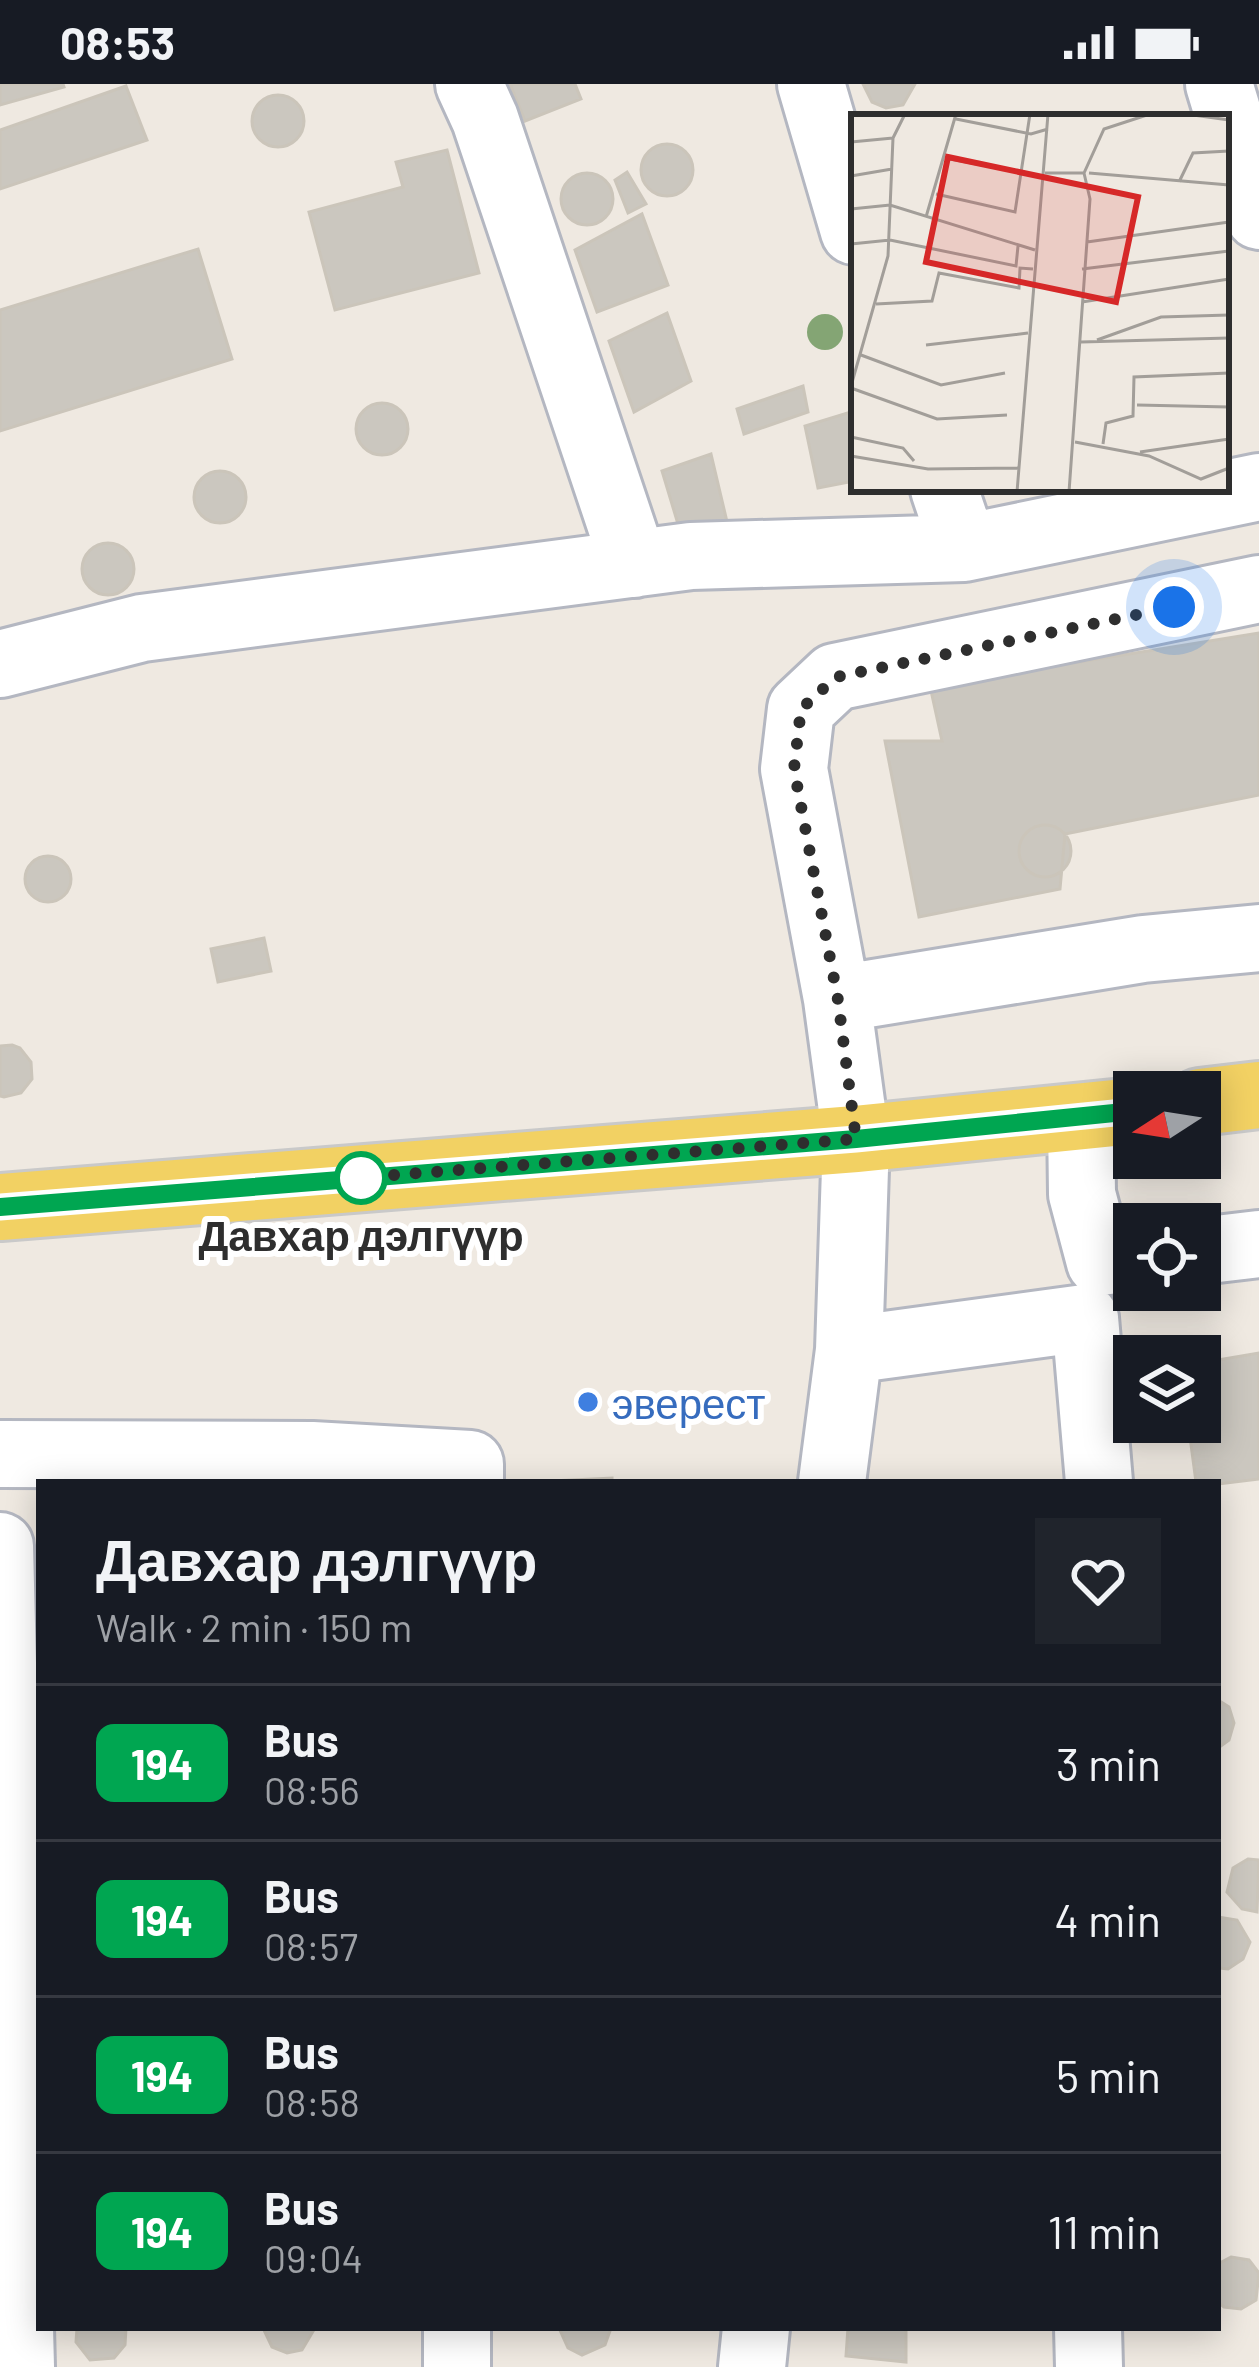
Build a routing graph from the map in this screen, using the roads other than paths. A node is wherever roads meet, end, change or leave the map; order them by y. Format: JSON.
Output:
{"nodes":[{"id":1,"x":469,"y":84,"type":"edge"},
{"id":2,"x":811,"y":84,"type":"edge"},
{"id":3,"x":1219,"y":84,"type":"edge"},
{"id":4,"x":1228,"y":114,"type":"edge"},
{"id":5,"x":1229,"y":117,"type":"edge"},
{"id":6,"x":1259,"y":216,"type":"edge"},
{"id":7,"x":851,"y":221,"type":"edge"},
{"id":8,"x":1259,"y":487,"type":"edge"},
{"id":9,"x":1229,"y":490,"type":"edge"},
{"id":10,"x":1210,"y":492,"type":"edge"},
{"id":11,"x":954,"y":518,"type":"edge"},
{"id":12,"x":634,"y":564,"type":"junction"},
{"id":13,"x":1259,"y":589,"type":"edge"},
{"id":14,"x":0,"y":664,"type":"edge"},
{"id":15,"x":1259,"y":938,"type":"edge"},
{"id":16,"x":838,"y":1000,"type":"junction"},
{"id":17,"x":1259,"y":1094,"type":"edge"},
{"id":18,"x":1221,"y":1099,"type":"edge"},
{"id":19,"x":1108,"y":1114,"type":"edge"},
{"id":20,"x":856,"y":1139,"type":"junction"},
{"id":21,"x":0,"y":1207,"type":"edge"},
{"id":22,"x":1259,"y":1244,"type":"edge"},
{"id":23,"x":1221,"y":1249,"type":"edge"},
{"id":24,"x":1113,"y":1260,"type":"edge"},
{"id":25,"x":848,"y":1350,"type":"junction"},
{"id":26,"x":0,"y":1454,"type":"edge"},
{"id":27,"x":470,"y":1479,"type":"edge"},
{"id":28,"x":832,"y":1479,"type":"edge"},
{"id":29,"x":1100,"y":1479,"type":"edge"},
{"id":30,"x":0,"y":1546,"type":"edge"},
{"id":31,"x":458,"y":2331,"type":"edge"},
{"id":32,"x":756,"y":2331,"type":"edge"},
{"id":33,"x":1088,"y":2331,"type":"edge"},
{"id":34,"x":21,"y":2367,"type":"edge"},
{"id":35,"x":457,"y":2367,"type":"edge"},
{"id":36,"x":752,"y":2367,"type":"edge"},
{"id":37,"x":1089,"y":2367,"type":"edge"}],
"edges":[{"from":1,"to":12,"type":"street"},
{"from":2,"to":7,"type":"street"},
{"from":3,"to":4,"type":"street"},
{"from":5,"to":6,"type":"street"},
{"from":8,"to":9,"type":"street"},
{"from":10,"to":11,"type":"street"},
{"from":11,"to":12,"type":"street"},
{"from":12,"to":14,"type":"street"},
{"from":13,"to":16,"type":"street"},
{"from":15,"to":16,"type":"street"},
{"from":16,"to":20,"type":"street"},
{"from":17,"to":18,"type":"main road"},
{"from":19,"to":20,"type":"main road"},
{"from":19,"to":24,"type":"street"},
{"from":20,"to":21,"type":"main road"},
{"from":20,"to":25,"type":"street"},
{"from":22,"to":23,"type":"street"},
{"from":25,"to":28,"type":"street"},
{"from":25,"to":29,"type":"street"},
{"from":26,"to":27,"type":"street"},
{"from":30,"to":34,"type":"street"},
{"from":31,"to":35,"type":"street"},
{"from":32,"to":36,"type":"street"},
{"from":33,"to":37,"type":"street"}]}
